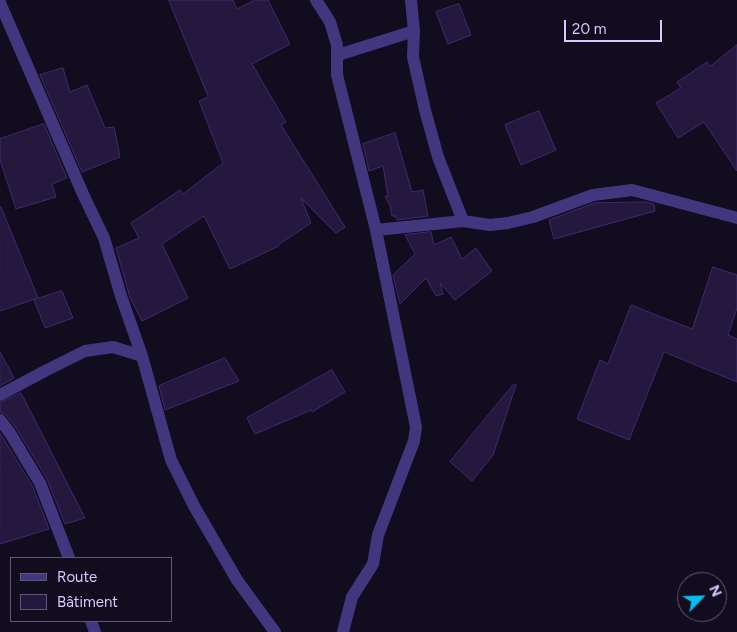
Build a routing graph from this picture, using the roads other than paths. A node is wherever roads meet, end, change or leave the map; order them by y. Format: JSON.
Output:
{"nodes":[{"id":1,"x":316,"y":0,"type":"edge"},
{"id":2,"x":411,"y":0,"type":"edge"},
{"id":3,"x":0,"y":3,"type":"edge"},
{"id":4,"x":414,"y":31,"type":"junction"},
{"id":5,"x":338,"y":55,"type":"junction"},
{"id":6,"x":735,"y":215,"type":"edge"},
{"id":7,"x":463,"y":221,"type":"junction"},
{"id":8,"x":376,"y":230,"type":"junction"},
{"id":9,"x":142,"y":356,"type":"junction"},
{"id":10,"x":0,"y":395,"type":"edge"},
{"id":11,"x":0,"y":420,"type":"edge"},
{"id":12,"x":69,"y":557,"type":"edge"},
{"id":13,"x":275,"y":632,"type":"edge"},
{"id":14,"x":343,"y":632,"type":"edge"}],
"edges":[{"from":1,"to":5,"type":"street"},
{"from":2,"to":4,"type":"street"},
{"from":3,"to":9,"type":"street"},
{"from":4,"to":5,"type":"street"},
{"from":4,"to":7,"type":"street"},
{"from":5,"to":8,"type":"street"},
{"from":6,"to":7,"type":"street"},
{"from":7,"to":8,"type":"street"},
{"from":8,"to":14,"type":"street"},
{"from":9,"to":10,"type":"street"},
{"from":9,"to":13,"type":"street"},
{"from":11,"to":12,"type":"street"}]}
